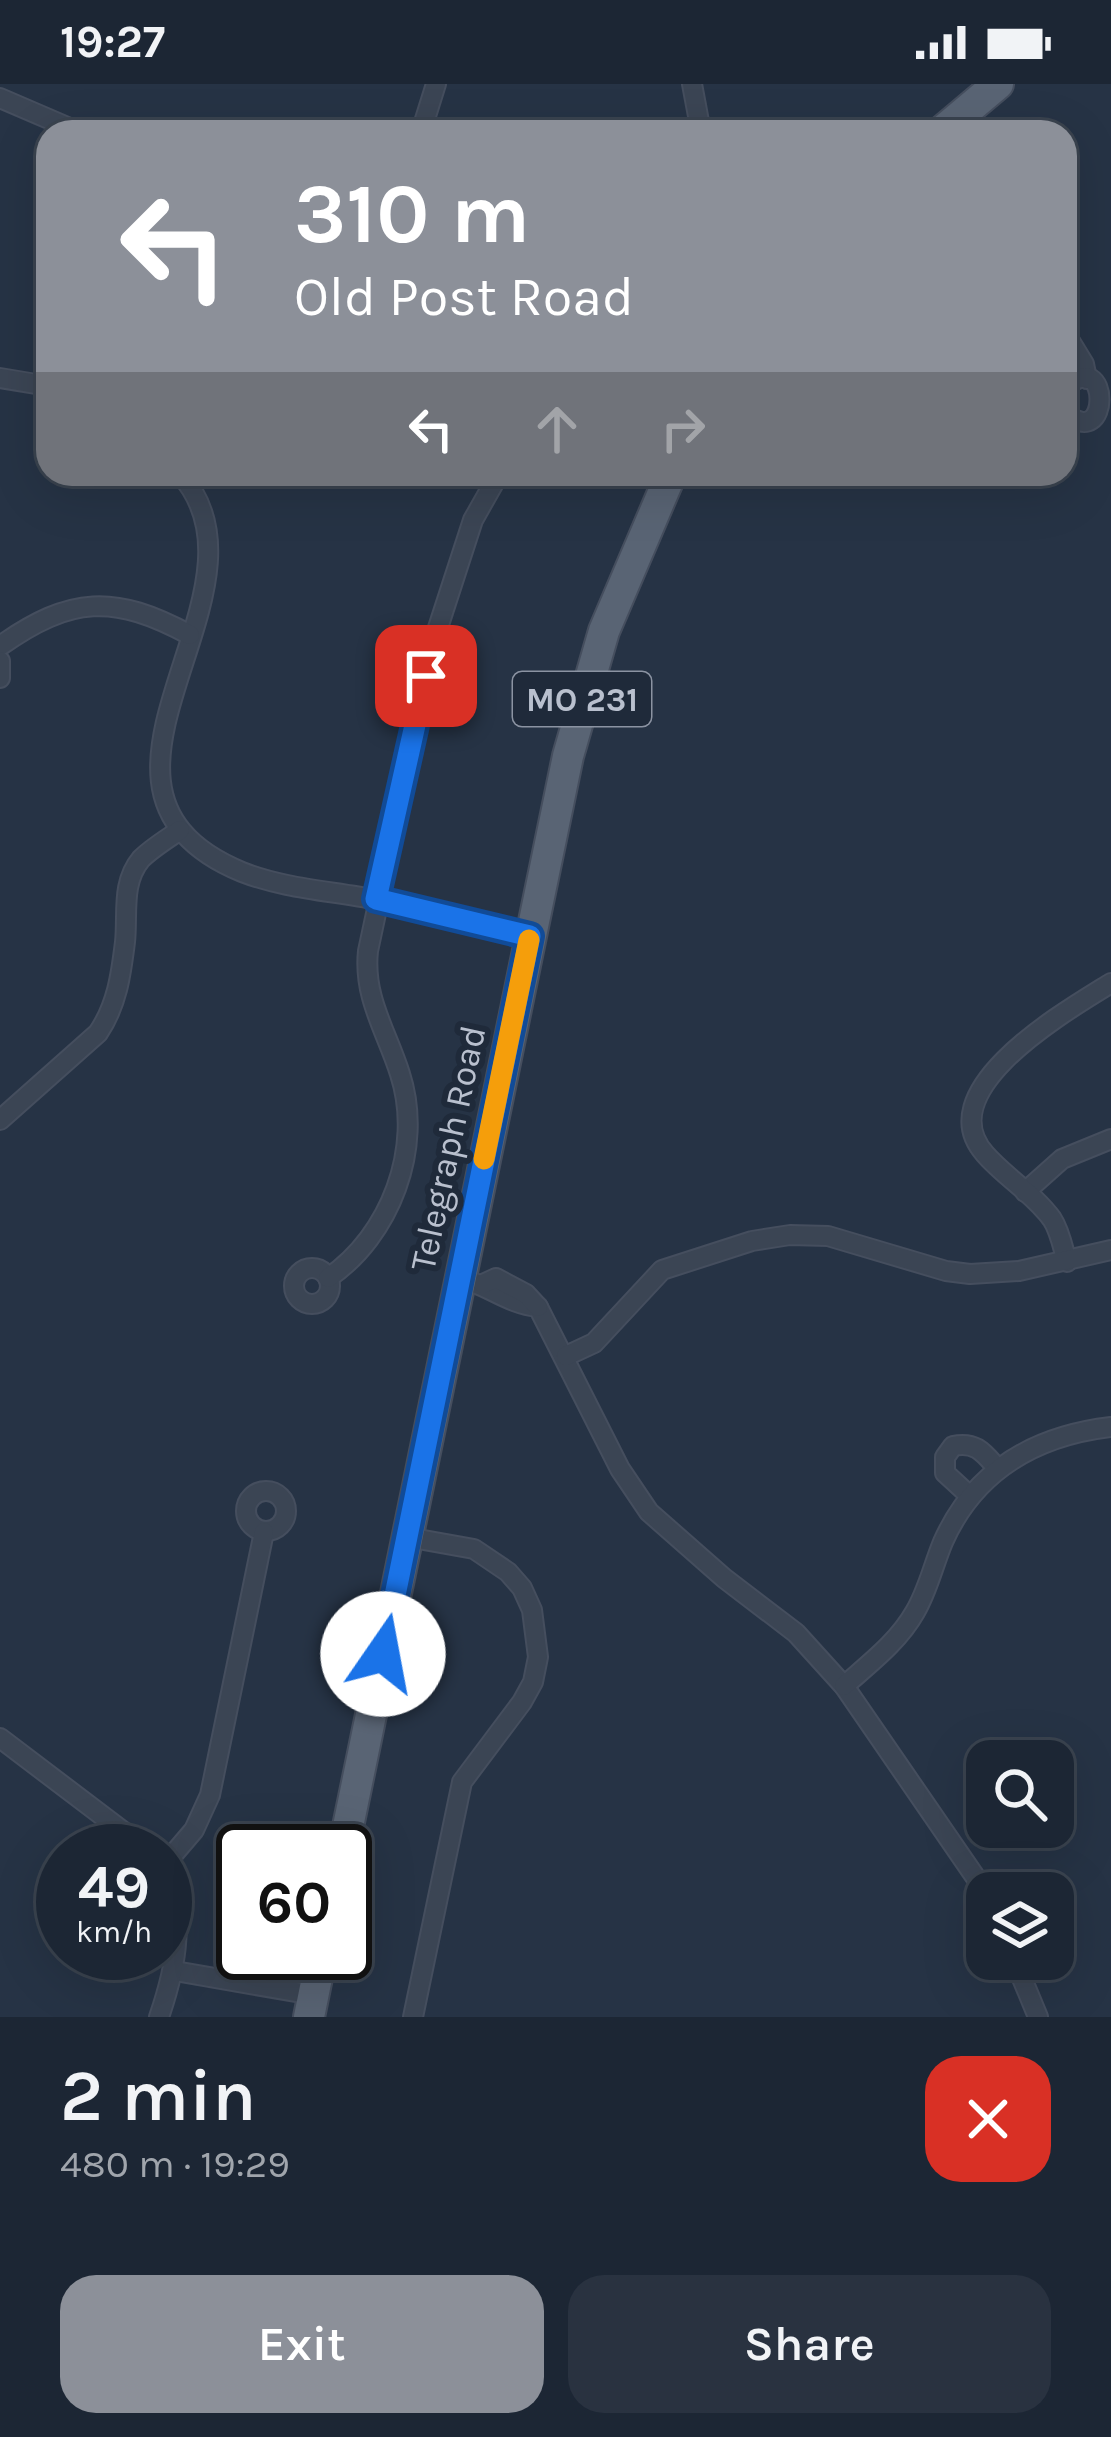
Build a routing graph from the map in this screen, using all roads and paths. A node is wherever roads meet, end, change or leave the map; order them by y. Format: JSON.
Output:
{"nodes":[{"id":1,"x":436,"y":84,"type":"edge"},
{"id":2,"x":692,"y":84,"type":"edge"},
{"id":3,"x":998,"y":84,"type":"edge"},
{"id":4,"x":0,"y":98,"type":"edge"},
{"id":5,"x":51,"y":120,"type":"edge"},
{"id":6,"x":424,"y":120,"type":"edge"},
{"id":7,"x":699,"y":120,"type":"edge"},
{"id":8,"x":954,"y":120,"type":"edge"},
{"id":9,"x":1077,"y":353,"type":"edge"},
{"id":10,"x":0,"y":378,"type":"edge"},
{"id":11,"x":1087,"y":379,"type":"junction"},
{"id":12,"x":1077,"y":380,"type":"edge"},
{"id":13,"x":36,"y":384,"type":"edge"},
{"id":14,"x":1077,"y":418,"type":"edge"},
{"id":15,"x":189,"y":486,"type":"edge"},
{"id":16,"x":492,"y":486,"type":"edge"},
{"id":17,"x":665,"y":486,"type":"edge"},
{"id":18,"x":190,"y":635,"type":"junction"},
{"id":19,"x":0,"y":646,"type":"edge"},
{"id":20,"x":0,"y":661,"type":"edge"},
{"id":21,"x":0,"y":678,"type":"edge"},
{"id":22,"x":180,"y":830,"type":"junction"},
{"id":23,"x":376,"y":899,"type":"junction"},
{"id":24,"x":530,"y":936,"type":"junction"},
{"id":25,"x":1111,"y":983,"type":"edge"},
{"id":26,"x":0,"y":1120,"type":"edge"},
{"id":27,"x":1111,"y":1139,"type":"edge"},
{"id":28,"x":1025,"y":1192,"type":"junction"},
{"id":29,"x":1111,"y":1250,"type":"edge"},
{"id":30,"x":1067,"y":1262,"type":"junction"},
{"id":31,"x":328,"y":1278,"type":"dead end"},
{"id":32,"x":471,"y":1281,"type":"junction"},
{"id":33,"x":566,"y":1356,"type":"junction"},
{"id":34,"x":1111,"y":1426,"type":"edge"},
{"id":35,"x":998,"y":1469,"type":"junction"},
{"id":36,"x":970,"y":1496,"type":"junction"},
{"id":37,"x":264,"y":1532,"type":"dead end"},
{"id":38,"x":407,"y":1537,"type":"junction"},
{"id":39,"x":844,"y":1686,"type":"junction"},
{"id":40,"x":0,"y":1738,"type":"edge"},
{"id":41,"x":113,"y":1824,"type":"edge"},
{"id":42,"x":349,"y":1824,"type":"edge"},
{"id":43,"x":192,"y":1832,"type":"edge"},
{"id":44,"x":972,"y":1872,"type":"edge"},
{"id":45,"x":192,"y":1975,"type":"edge"},
{"id":46,"x":172,"y":1980,"type":"edge"},
{"id":47,"x":1023,"y":1980,"type":"edge"},
{"id":48,"x":311,"y":2006,"type":"edge"},
{"id":49,"x":159,"y":2017,"type":"edge"},
{"id":50,"x":413,"y":2017,"type":"edge"},
{"id":51,"x":1039,"y":2017,"type":"edge"}],
"edges":[{"from":1,"to":6,"type":"street"},
{"from":2,"to":7,"type":"street"},
{"from":3,"to":8,"type":"main road"},
{"from":4,"to":5,"type":"street"},
{"from":9,"to":11,"type":"street"},
{"from":10,"to":13,"type":"street"},
{"from":11,"to":12,"type":"street"},
{"from":11,"to":14,"type":"street"},
{"from":15,"to":18,"type":"street"},
{"from":16,"to":23,"type":"street"},
{"from":17,"to":24,"type":"main road","name":"Telegraph Road","number":"MO 231"},
{"from":18,"to":19,"type":"street"},
{"from":18,"to":22,"type":"street"},
{"from":20,"to":21,"type":"street"},
{"from":22,"to":23,"type":"street"},
{"from":22,"to":26,"type":"street"},
{"from":23,"to":24,"type":"street"},
{"from":23,"to":31,"type":"street"},
{"from":24,"to":32,"type":"main road","name":"Telegraph Road","number":"MO 231"},
{"from":25,"to":28,"type":"street"},
{"from":27,"to":28,"type":"street"},
{"from":28,"to":30,"type":"street"},
{"from":29,"to":30,"type":"street"},
{"from":30,"to":33,"type":"street"},
{"from":32,"to":33,"type":"street"},
{"from":32,"to":38,"type":"main road","name":"Telegraph Road","number":"MO 231"},
{"from":33,"to":39,"type":"street"},
{"from":34,"to":35,"type":"street"},
{"from":35,"to":36,"type":"street"},
{"from":35,"to":36,"type":"street"},
{"from":36,"to":39,"type":"street"},
{"from":37,"to":43,"type":"street"},
{"from":38,"to":42,"type":"main road","name":"Telegraph Road","number":"MO 231"},
{"from":38,"to":50,"type":"street"},
{"from":39,"to":44,"type":"street"},
{"from":40,"to":41,"type":"street"},
{"from":45,"to":48,"type":"street"},
{"from":46,"to":49,"type":"street"},
{"from":47,"to":51,"type":"street"}]}
